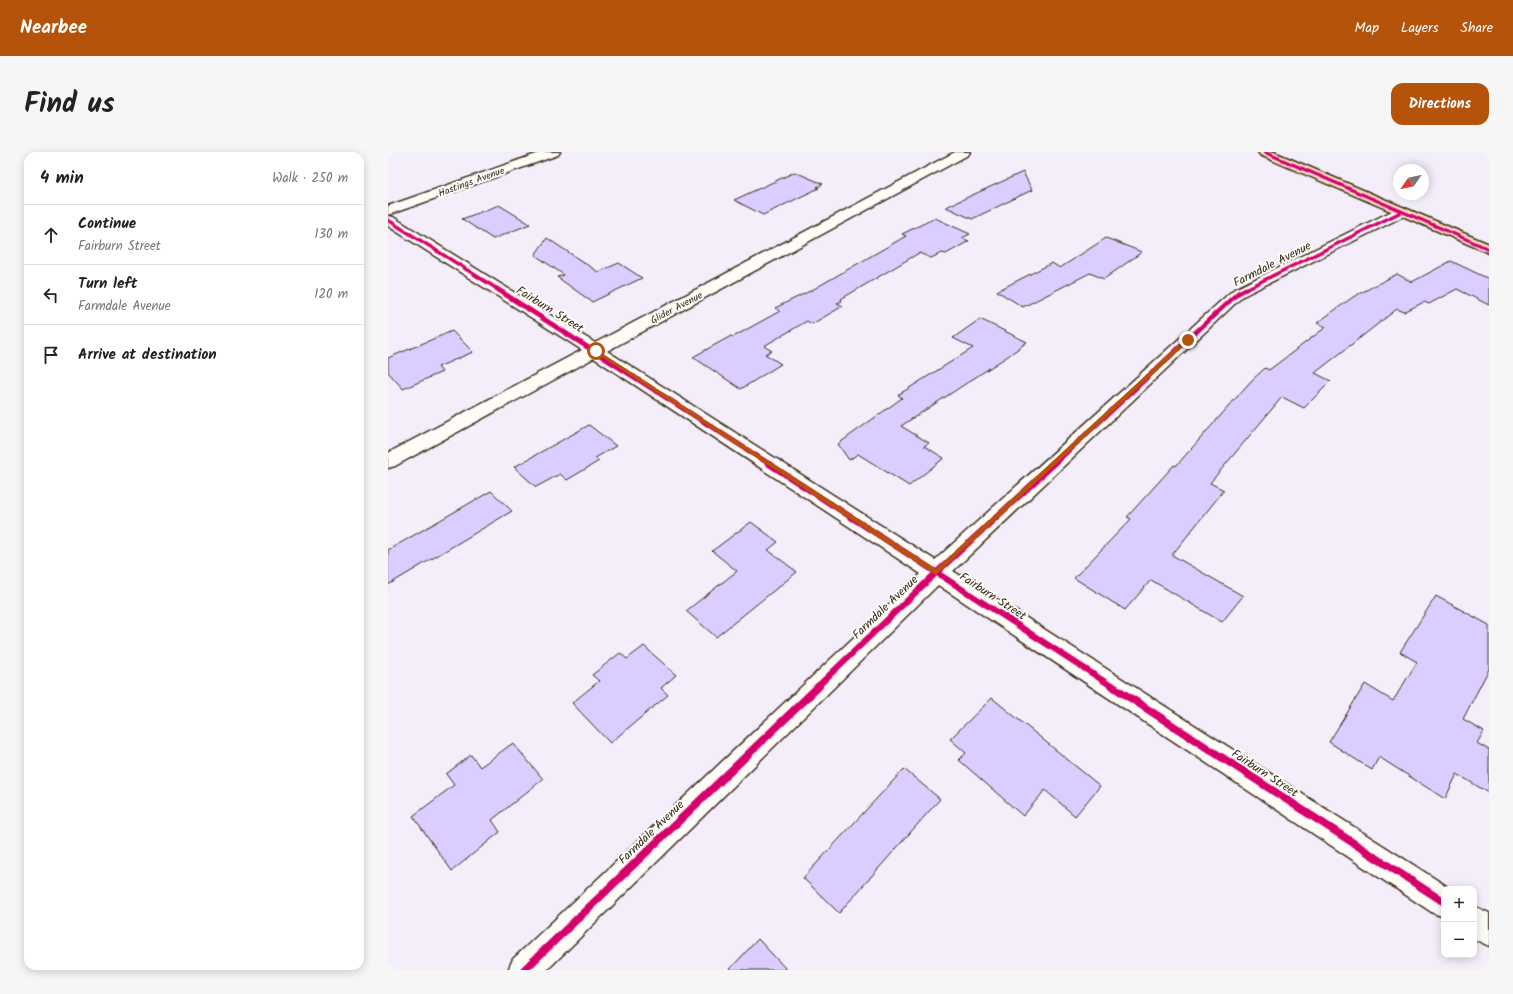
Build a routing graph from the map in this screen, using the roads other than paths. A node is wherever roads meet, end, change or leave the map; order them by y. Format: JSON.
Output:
{"nodes":[{"id":1,"x":554,"y":152,"type":"edge"},
{"id":2,"x":964,"y":152,"type":"edge"},
{"id":3,"x":1264,"y":152,"type":"edge"},
{"id":4,"x":388,"y":211,"type":"edge"},
{"id":5,"x":1401,"y":212,"type":"junction"},
{"id":6,"x":388,"y":220,"type":"edge"},
{"id":7,"x":1489,"y":250,"type":"edge"},
{"id":8,"x":596,"y":351,"type":"junction"},
{"id":9,"x":388,"y":461,"type":"edge"},
{"id":10,"x":936,"y":573,"type":"junction"},
{"id":11,"x":1441,"y":900,"type":"edge"},
{"id":12,"x":1476,"y":922,"type":"edge"},
{"id":13,"x":1489,"y":931,"type":"edge"},
{"id":14,"x":524,"y":970,"type":"edge"}],
"edges":[{"from":1,"to":4,"type":"street","name":"Hastings Avenue"},
{"from":2,"to":8,"type":"street","name":"Glider Avenue"},
{"from":3,"to":5,"type":"main road"},
{"from":5,"to":7,"type":"main road"},
{"from":5,"to":10,"type":"street","name":"Farmdale Avenue"},
{"from":6,"to":8,"type":"street","name":"Fairburn Street"},
{"from":8,"to":9,"type":"street","name":"Glider Avenue"},
{"from":8,"to":10,"type":"street","name":"Fairburn Street"},
{"from":10,"to":11,"type":"street","name":"Fairburn Street"},
{"from":10,"to":14,"type":"street","name":"Farmdale Avenue"},
{"from":12,"to":13,"type":"street"}]}
